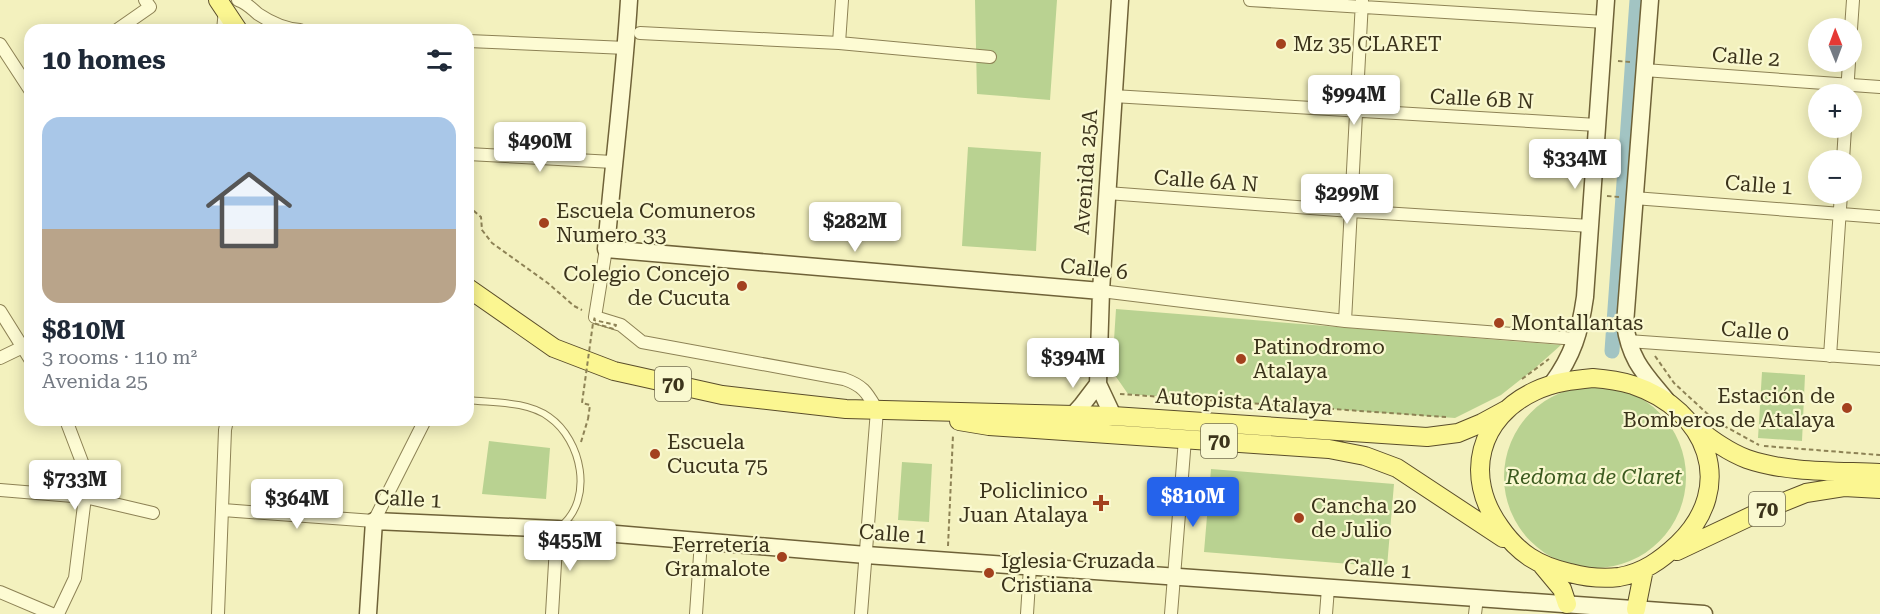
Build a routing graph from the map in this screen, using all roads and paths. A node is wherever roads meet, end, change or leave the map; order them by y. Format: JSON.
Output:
{"nodes":[{"id":1,"x":629,"y":0,"type":"edge"},
{"id":2,"x":842,"y":0,"type":"edge"},
{"id":3,"x":1120,"y":0,"type":"edge"},
{"id":4,"x":1250,"y":0,"type":"edge"},
{"id":5,"x":1606,"y":0,"type":"edge"},
{"id":6,"x":1650,"y":0,"type":"edge"},
{"id":7,"x":1853,"y":0,"type":"edge"},
{"id":8,"x":227,"y":2,"type":"edge"},
{"id":9,"x":1362,"y":3,"type":"edge"},
{"id":10,"x":148,"y":4,"type":"edge"},
{"id":11,"x":1852,"y":18,"type":"edge"},
{"id":12,"x":1605,"y":22,"type":"junction"},
{"id":13,"x":124,"y":24,"type":"edge"},
{"id":14,"x":224,"y":24,"type":"edge"},
{"id":15,"x":236,"y":24,"type":"edge"},
{"id":16,"x":281,"y":24,"type":"edge"},
{"id":17,"x":640,"y":33,"type":"dead end"},
{"id":18,"x":474,"y":41,"type":"edge"},
{"id":19,"x":839,"y":43,"type":"junction"},
{"id":20,"x":0,"y":44,"type":"edge"},
{"id":21,"x":626,"y":48,"type":"junction"},
{"id":22,"x":990,"y":57,"type":"dead end"},
{"id":23,"x":1618,"y":61,"type":"dead end"},
{"id":24,"x":1637,"y":66,"type":"junction"},
{"id":25,"x":24,"y":81,"type":"edge"},
{"id":26,"x":1808,"y":85,"type":"edge"},
{"id":27,"x":1880,"y":87,"type":"edge"},
{"id":28,"x":1862,"y":88,"type":"edge"},
{"id":29,"x":1113,"y":96,"type":"junction"},
{"id":30,"x":1356,"y":111,"type":"junction"},
{"id":31,"x":1597,"y":125,"type":"junction"},
{"id":32,"x":474,"y":154,"type":"edge"},
{"id":33,"x":613,"y":162,"type":"junction"},
{"id":34,"x":1107,"y":193,"type":"junction"},
{"id":35,"x":1608,"y":196,"type":"dead end"},
{"id":36,"x":1626,"y":198,"type":"junction"},
{"id":37,"x":1840,"y":204,"type":"edge"},
{"id":38,"x":474,"y":211,"type":"edge"},
{"id":39,"x":1351,"y":211,"type":"junction"},
{"id":40,"x":1839,"y":214,"type":"junction"},
{"id":41,"x":1880,"y":217,"type":"edge"},
{"id":42,"x":1590,"y":225,"type":"junction"},
{"id":43,"x":606,"y":249,"type":"junction"},
{"id":44,"x":1101,"y":291,"type":"junction"},
{"id":45,"x":474,"y":292,"type":"edge"},
{"id":46,"x":0,"y":311,"type":"edge"},
{"id":47,"x":595,"y":317,"type":"junction"},
{"id":48,"x":1345,"y":321,"type":"junction"},
{"id":49,"x":1571,"y":339,"type":"junction"},
{"id":50,"x":1628,"y":341,"type":"junction"},
{"id":51,"x":24,"y":342,"type":"edge"},
{"id":52,"x":1645,"y":342,"type":"junction"},
{"id":53,"x":24,"y":346,"type":"edge"},
{"id":54,"x":1830,"y":356,"type":"junction"},
{"id":55,"x":0,"y":358,"type":"edge"},
{"id":56,"x":1880,"y":359,"type":"edge"},
{"id":57,"x":1518,"y":382,"type":"dead end"},
{"id":58,"x":1552,"y":384,"type":"junction"},
{"id":59,"x":1100,"y":389,"type":"junction"},
{"id":60,"x":474,"y":401,"type":"edge"},
{"id":61,"x":1669,"y":404,"type":"junction"},
{"id":62,"x":877,"y":410,"type":"junction"},
{"id":63,"x":1506,"y":410,"type":"junction"},
{"id":64,"x":901,"y":411,"type":"junction"},
{"id":65,"x":1072,"y":415,"type":"junction"},
{"id":66,"x":1113,"y":416,"type":"junction"},
{"id":67,"x":1455,"y":418,"type":"dead end"},
{"id":68,"x":954,"y":420,"type":"junction"},
{"id":69,"x":1692,"y":425,"type":"junction"},
{"id":70,"x":68,"y":426,"type":"edge"},
{"id":71,"x":226,"y":426,"type":"edge"},
{"id":72,"x":422,"y":426,"type":"edge"},
{"id":73,"x":1185,"y":439,"type":"junction"},
{"id":74,"x":1880,"y":455,"type":"edge"},
{"id":75,"x":577,"y":456,"type":"junction"},
{"id":76,"x":1880,"y":473,"type":"edge"},
{"id":77,"x":1880,"y":489,"type":"edge"},
{"id":78,"x":0,"y":490,"type":"edge"},
{"id":79,"x":85,"y":497,"type":"junction"},
{"id":80,"x":223,"y":510,"type":"junction"},
{"id":81,"x":153,"y":513,"type":"dead end"},
{"id":82,"x":374,"y":520,"type":"junction"},
{"id":83,"x":557,"y":529,"type":"junction"},
{"id":84,"x":701,"y":541,"type":"junction"},
{"id":85,"x":1512,"y":544,"type":"junction"},
{"id":86,"x":866,"y":555,"type":"junction"},
{"id":87,"x":1662,"y":559,"type":"junction"},
{"id":88,"x":947,"y":561,"type":"junction"},
{"id":89,"x":1540,"y":564,"type":"junction"},
{"id":90,"x":1030,"y":567,"type":"junction"},
{"id":91,"x":1644,"y":569,"type":"junction"},
{"id":92,"x":1174,"y":577,"type":"junction"},
{"id":93,"x":1328,"y":588,"type":"junction"},
{"id":94,"x":0,"y":592,"type":"edge"},
{"id":95,"x":1567,"y":604,"type":"junction"},
{"id":96,"x":1476,"y":606,"type":"edge"},
{"id":97,"x":1635,"y":611,"type":"edge"},
{"id":98,"x":52,"y":614,"type":"edge"},
{"id":99,"x":58,"y":614,"type":"edge"},
{"id":100,"x":218,"y":614,"type":"edge"},
{"id":101,"x":368,"y":614,"type":"edge"},
{"id":102,"x":552,"y":614,"type":"edge"},
{"id":103,"x":696,"y":614,"type":"edge"},
{"id":104,"x":861,"y":614,"type":"edge"},
{"id":105,"x":1027,"y":614,"type":"edge"},
{"id":106,"x":1171,"y":614,"type":"edge"},
{"id":107,"x":1326,"y":614,"type":"edge"},
{"id":108,"x":1704,"y":614,"type":"edge"}],
"edges":[{"from":1,"to":21,"type":"street"},
{"from":2,"to":19,"type":"street"},
{"from":3,"to":29,"type":"street","name":"Avenida 25A"},
{"from":4,"to":9,"type":"street"},
{"from":5,"to":12,"type":"street"},
{"from":6,"to":24,"type":"street"},
{"from":7,"to":11,"type":"street"},
{"from":8,"to":14,"type":"street"},
{"from":8,"to":15,"type":"main road"},
{"from":8,"to":16,"type":"street"},
{"from":9,"to":12,"type":"street"},
{"from":9,"to":30,"type":"street"},
{"from":10,"to":13,"type":"street"},
{"from":12,"to":31,"type":"street"},
{"from":17,"to":19,"type":"street"},
{"from":18,"to":21,"type":"street"},
{"from":19,"to":22,"type":"street"},
{"from":20,"to":25,"type":"street"},
{"from":21,"to":33,"type":"street"},
{"from":23,"to":24,"type":"path"},
{"from":24,"to":26,"type":"street","name":"Calle 2"},
{"from":24,"to":36,"type":"street"},
{"from":27,"to":28,"type":"street","name":"Calle 2"},
{"from":29,"to":30,"type":"street","name":"Calle 6B N"},
{"from":29,"to":34,"type":"street","name":"Avenida 25A"},
{"from":30,"to":31,"type":"street","name":"Calle 6B N"},
{"from":30,"to":39,"type":"street"},
{"from":31,"to":42,"type":"street"},
{"from":32,"to":33,"type":"street"},
{"from":33,"to":43,"type":"street"},
{"from":34,"to":39,"type":"street","name":"Calle 6A N"},
{"from":34,"to":44,"type":"street","name":"Avenida 25A"},
{"from":35,"to":36,"type":"path"},
{"from":36,"to":40,"type":"street","name":"Calle 1"},
{"from":36,"to":50,"type":"street"},
{"from":37,"to":40,"type":"street"},
{"from":38,"to":47,"type":"path"},
{"from":39,"to":42,"type":"street","name":"Calle 6A N"},
{"from":39,"to":48,"type":"street"},
{"from":40,"to":41,"type":"street","name":"Calle 1"},
{"from":40,"to":54,"type":"street"},
{"from":42,"to":49,"type":"street"},
{"from":43,"to":44,"type":"street","name":"Calle 6"},
{"from":43,"to":47,"type":"street"},
{"from":44,"to":48,"type":"street","name":"Calle 6"},
{"from":44,"to":59,"type":"street","name":"Avenida 25A"},
{"from":45,"to":62,"type":"main road","name":"Autopista Atalaya","number":"70"},
{"from":46,"to":51,"type":"street"},
{"from":47,"to":62,"type":"street"},
{"from":47,"to":75,"type":"path","bridge":true},
{"from":48,"to":49,"type":"street","name":"Calle 6"},
{"from":49,"to":57,"type":"path"},
{"from":49,"to":58,"type":"street"},
{"from":50,"to":52,"type":"street","name":"Calle 0"},
{"from":50,"to":61,"type":"street"},
{"from":52,"to":54,"type":"street","name":"Calle 0"},
{"from":52,"to":74,"type":"path"},
{"from":53,"to":55,"type":"street"},
{"from":54,"to":56,"type":"street","name":"Calle 0"},
{"from":58,"to":61,"type":"main road","number":"70"},
{"from":58,"to":63,"type":"main road","number":"70"},
{"from":59,"to":65,"type":"street"},
{"from":59,"to":66,"type":"street","name":"Avenida 25A"},
{"from":59,"to":67,"type":"path"},
{"from":60,"to":75,"type":"lane"},
{"from":61,"to":69,"type":"main road","number":"70"},
{"from":62,"to":64,"type":"main road","name":"Autopista Atalaya","number":"70"},
{"from":62,"to":86,"type":"street"},
{"from":63,"to":66,"type":"main road","name":"Autopista Atalaya","number":"70"},
{"from":63,"to":85,"type":"main road","number":"70"},
{"from":64,"to":65,"type":"main road","name":"Autopista Atalaya","number":"70"},
{"from":64,"to":68,"type":"main road","name":"Autopista Atalaya","number":"70"},
{"from":65,"to":66,"type":"main road","name":"Autopista Atalaya","number":"70"},
{"from":68,"to":73,"type":"main road","name":"Autopista Atalaya","number":"70"},
{"from":68,"to":88,"type":"path"},
{"from":69,"to":76,"type":"main road","number":"70"},
{"from":69,"to":87,"type":"main road","number":"70"},
{"from":70,"to":79,"type":"street"},
{"from":71,"to":80,"type":"street"},
{"from":72,"to":82,"type":"street"},
{"from":73,"to":85,"type":"main road","name":"Autopista Atalaya","number":"70"},
{"from":73,"to":92,"type":"street"},
{"from":75,"to":83,"type":"lane"},
{"from":77,"to":87,"type":"main road","number":"70"},
{"from":78,"to":79,"type":"street"},
{"from":79,"to":81,"type":"street"},
{"from":79,"to":99,"type":"street"},
{"from":80,"to":82,"type":"street","name":"Calle 1"},
{"from":80,"to":100,"type":"street"},
{"from":82,"to":83,"type":"street","name":"Calle 1"},
{"from":82,"to":101,"type":"street"},
{"from":83,"to":84,"type":"street","name":"Calle 1"},
{"from":83,"to":102,"type":"street"},
{"from":84,"to":86,"type":"street","name":"Calle 1"},
{"from":84,"to":103,"type":"street"},
{"from":85,"to":89,"type":"main road","number":"70"},
{"from":86,"to":88,"type":"street","name":"Calle 1"},
{"from":86,"to":104,"type":"street"},
{"from":87,"to":91,"type":"main road","number":"70"},
{"from":88,"to":90,"type":"street","name":"Calle 1"},
{"from":89,"to":91,"type":"main road","number":"70"},
{"from":89,"to":95,"type":"main road"},
{"from":90,"to":92,"type":"street","name":"Calle 1"},
{"from":90,"to":105,"type":"street"},
{"from":91,"to":97,"type":"main road"},
{"from":92,"to":93,"type":"street","name":"Calle 1"},
{"from":92,"to":106,"type":"street"},
{"from":93,"to":96,"type":"street","name":"Calle 1"},
{"from":93,"to":107,"type":"street"},
{"from":94,"to":98,"type":"street"},
{"from":95,"to":96,"type":"street","name":"Calle 1"},
{"from":95,"to":97,"type":"street","name":"Calle 1"},
{"from":97,"to":108,"type":"street","name":"Calle 1"}]}
